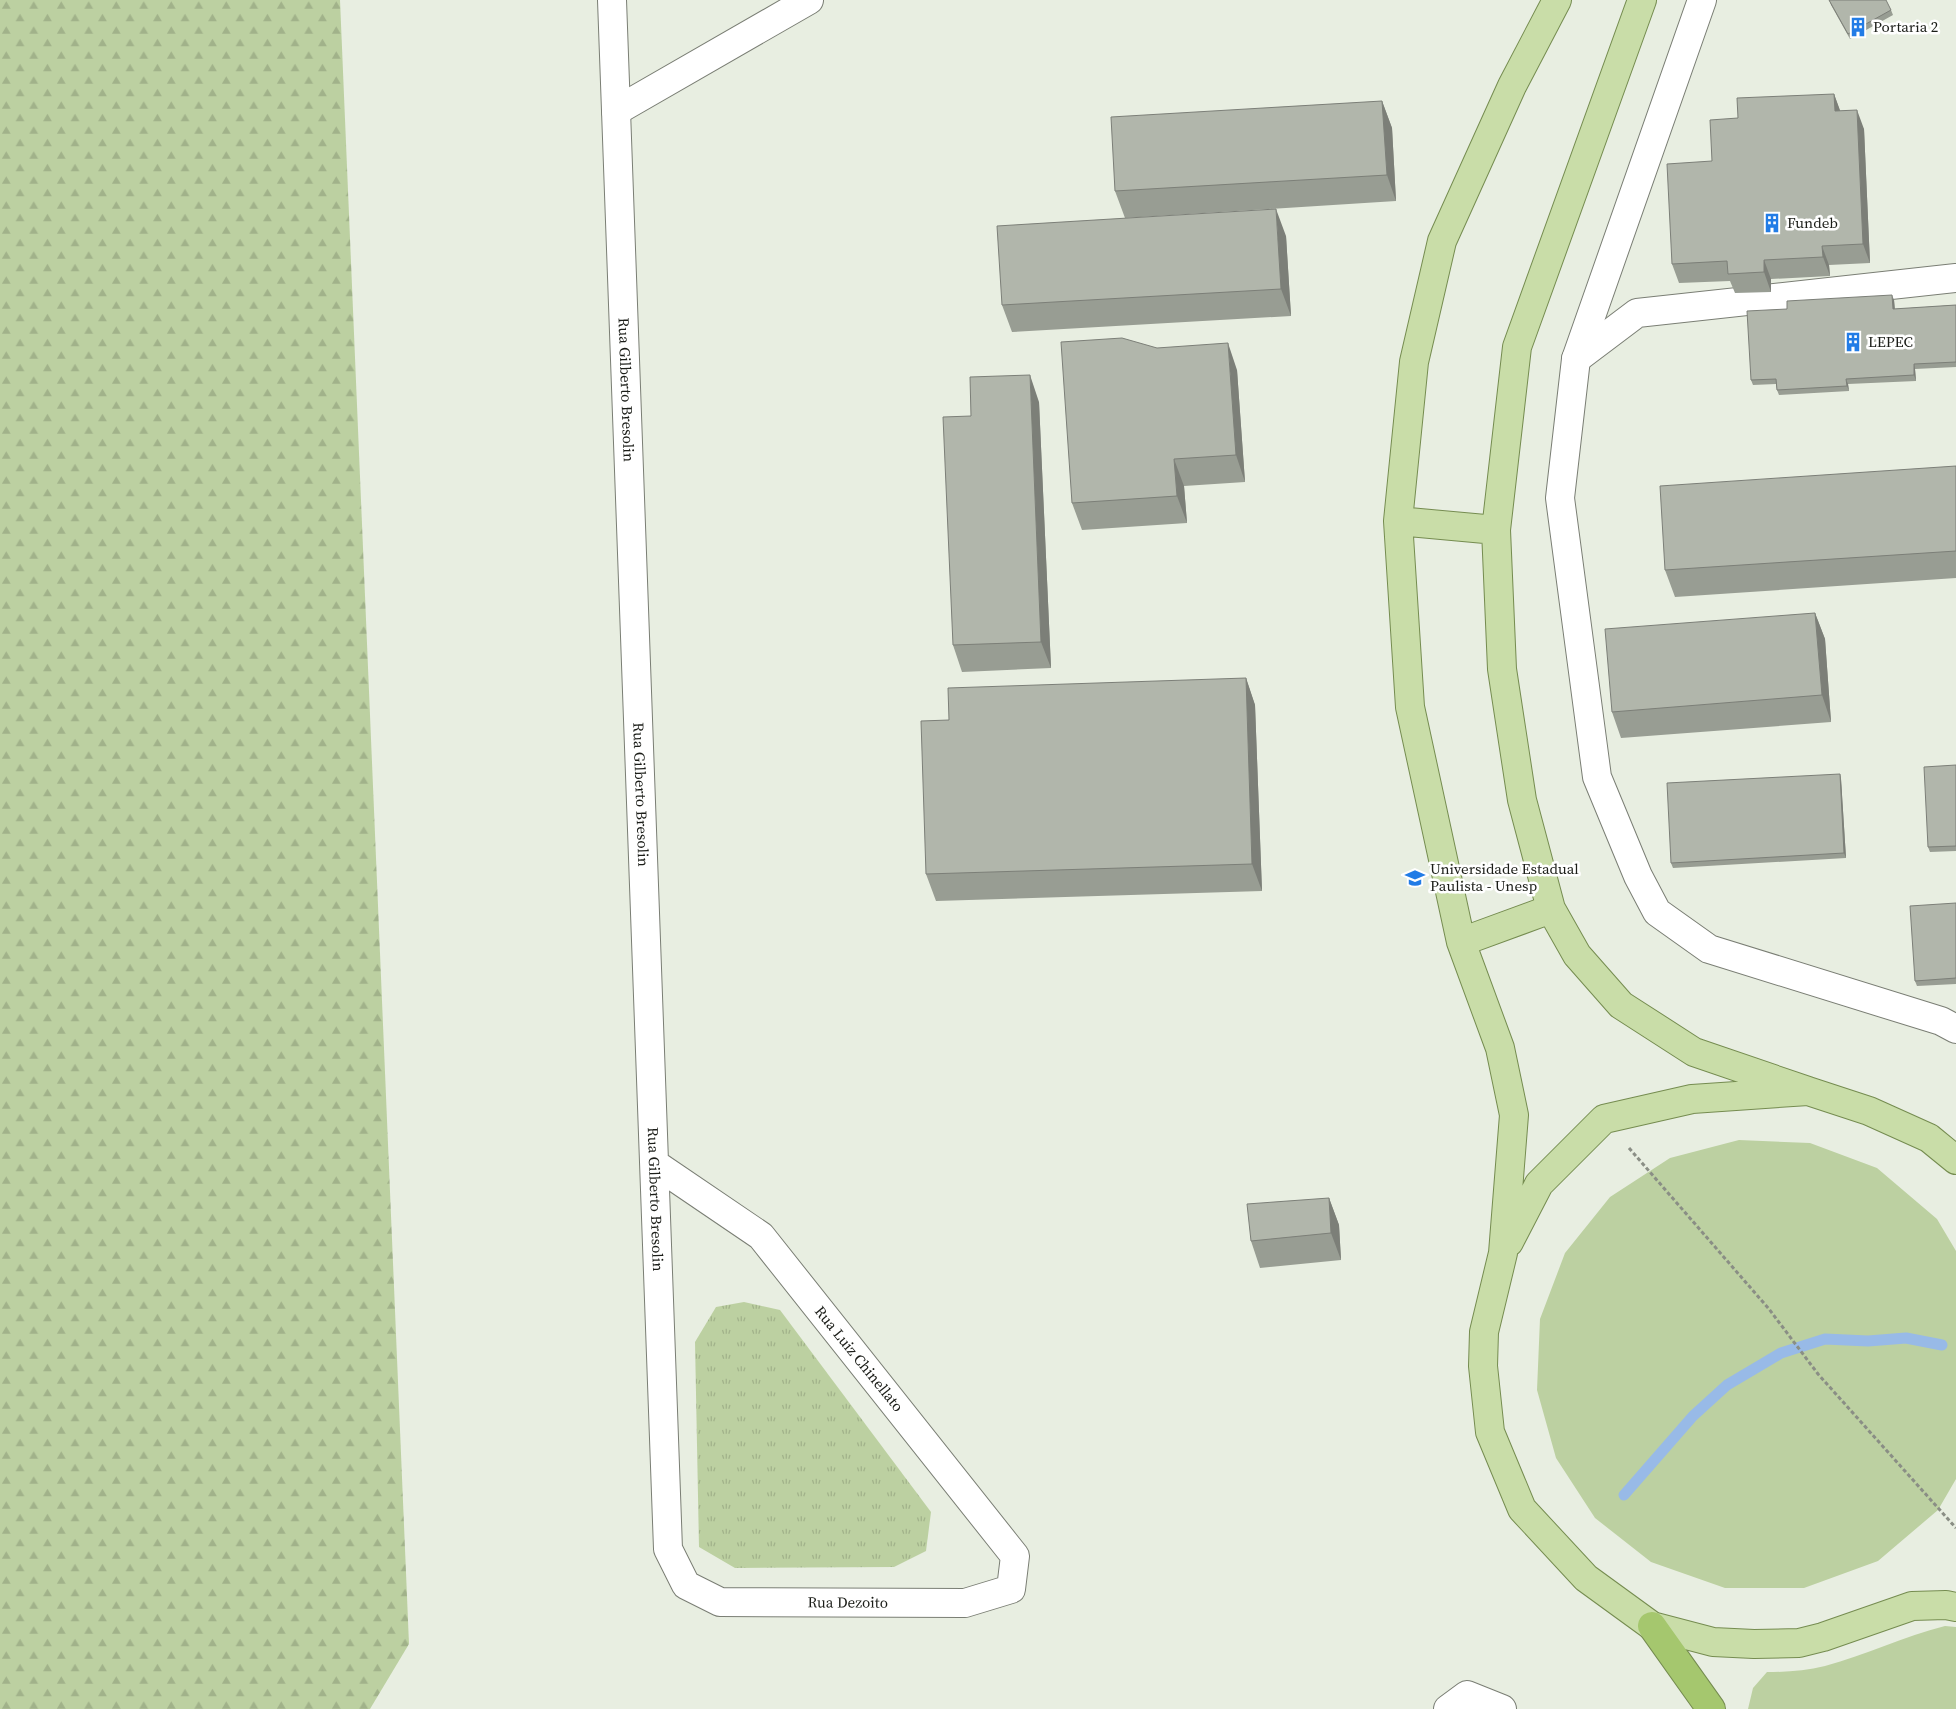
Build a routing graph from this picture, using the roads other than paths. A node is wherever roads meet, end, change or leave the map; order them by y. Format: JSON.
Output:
{"nodes":[{"id":1,"x":612,"y":0,"type":"edge"},
{"id":2,"x":810,"y":0,"type":"edge"},
{"id":3,"x":1557,"y":0,"type":"edge"},
{"id":4,"x":1642,"y":0,"type":"edge"},
{"id":5,"x":1702,"y":0,"type":"edge"},
{"id":6,"x":616,"y":111,"type":"junction"},
{"id":7,"x":1956,"y":278,"type":"edge"},
{"id":8,"x":1576,"y":359,"type":"junction"},
{"id":9,"x":1398,"y":521,"type":"junction"},
{"id":10,"x":1496,"y":530,"type":"junction"},
{"id":11,"x":1551,"y":909,"type":"junction"},
{"id":12,"x":1461,"y":942,"type":"junction"},
{"id":13,"x":1956,"y":1028,"type":"edge"},
{"id":14,"x":1808,"y":1091,"type":"junction"},
{"id":15,"x":1956,"y":1160,"type":"edge"},
{"id":16,"x":655,"y":1164,"type":"junction"},
{"id":17,"x":1503,"y":1254,"type":"junction"},
{"id":18,"x":686,"y":1585,"type":"joint"},
{"id":19,"x":1011,"y":1589,"type":"joint"},
{"id":20,"x":1956,"y":1607,"type":"edge"},
{"id":21,"x":1652,"y":1626,"type":"junction"},
{"id":22,"x":1448,"y":1709,"type":"edge"},
{"id":23,"x":1502,"y":1709,"type":"edge"},
{"id":24,"x":1711,"y":1709,"type":"edge"}],
"edges":[{"from":1,"to":6,"type":"street","name":"Rua Gilberto Bresolin"},
{"from":2,"to":6,"type":"street"},
{"from":3,"to":9,"type":"main road"},
{"from":4,"to":10,"type":"main road"},
{"from":5,"to":8,"type":"street"},
{"from":6,"to":16,"type":"street","name":"Rua Gilberto Bresolin"},
{"from":7,"to":8,"type":"street"},
{"from":8,"to":13,"type":"street"},
{"from":9,"to":10,"type":"main road"},
{"from":9,"to":12,"type":"main road"},
{"from":10,"to":11,"type":"main road"},
{"from":11,"to":12,"type":"main road"},
{"from":11,"to":14,"type":"main road"},
{"from":12,"to":17,"type":"main road"},
{"from":14,"to":15,"type":"main road"},
{"from":14,"to":17,"type":"main road"},
{"from":16,"to":18,"type":"street","name":"Rua Gilberto Bresolin"},
{"from":16,"to":19,"type":"street","name":"Rua Luiz Chinellato"},
{"from":17,"to":21,"type":"main road"},
{"from":18,"to":19,"type":"street","name":"Rua Dezoito"},
{"from":20,"to":21,"type":"main road"},
{"from":21,"to":24,"type":"highway"},
{"from":22,"to":23,"type":"street"}]}
